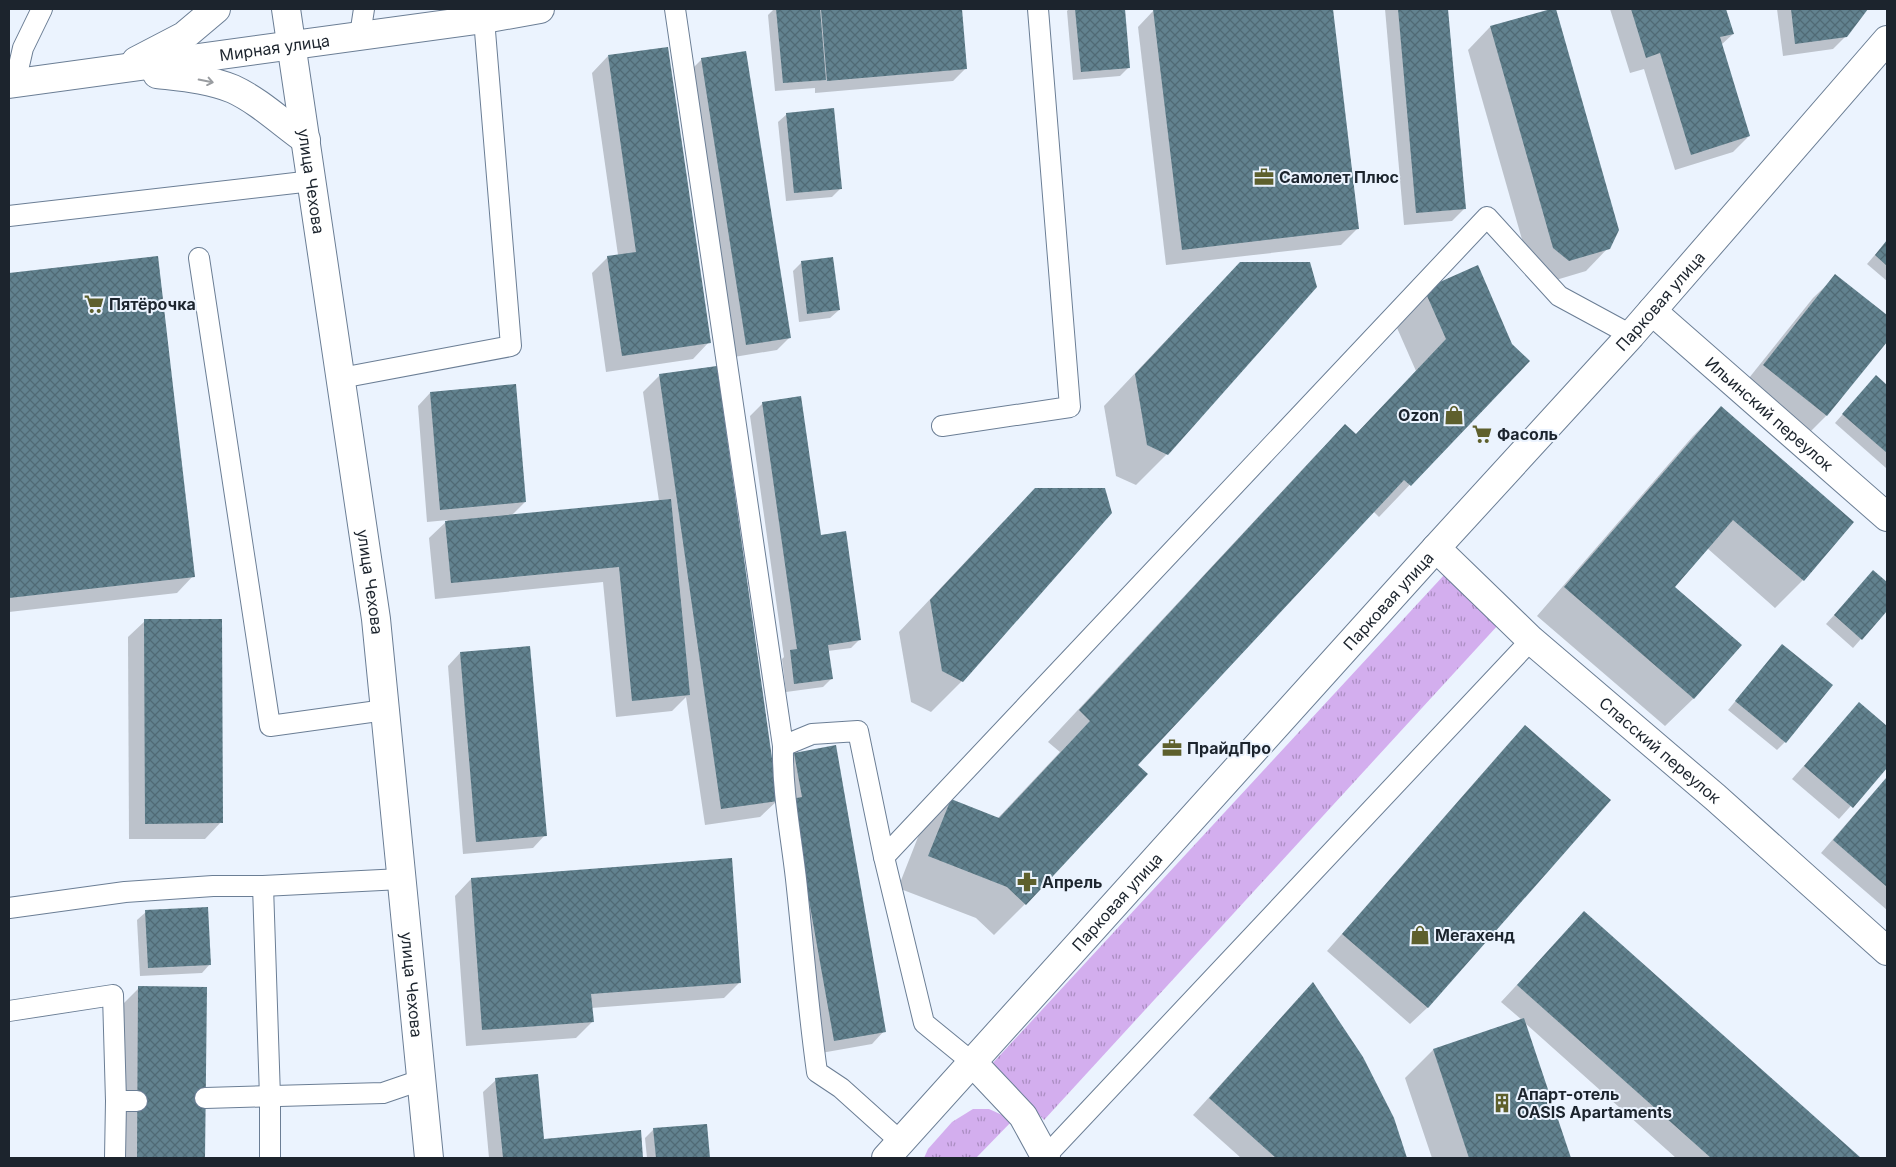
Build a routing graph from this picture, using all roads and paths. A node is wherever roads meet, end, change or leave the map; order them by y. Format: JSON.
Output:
{"nodes":[{"id":1,"x":42,"y":9,"type":"edge"},
{"id":2,"x":216,"y":9,"type":"edge"},
{"id":3,"x":286,"y":9,"type":"edge"},
{"id":4,"x":364,"y":9,"type":"edge"},
{"id":5,"x":540,"y":9,"type":"edge"},
{"id":6,"x":675,"y":9,"type":"edge"},
{"id":7,"x":1038,"y":9,"type":"edge"},
{"id":8,"x":484,"y":19,"type":"junction"},
{"id":9,"x":360,"y":35,"type":"junction"},
{"id":10,"x":1887,"y":40,"type":"edge"},
{"id":11,"x":291,"y":44,"type":"junction"},
{"id":12,"x":123,"y":69,"type":"junction"},
{"id":13,"x":12,"y":83,"type":"edge"},
{"id":14,"x":306,"y":140,"type":"junction"},
{"id":15,"x":312,"y":181,"type":"junction"},
{"id":16,"x":9,"y":216,"type":"edge"},
{"id":17,"x":199,"y":258,"type":"dead end"},
{"id":18,"x":1652,"y":311,"type":"junction"},
{"id":19,"x":1631,"y":335,"type":"junction"},
{"id":20,"x":340,"y":378,"type":"junction"},
{"id":21,"x":942,"y":426,"type":"dead end"},
{"id":22,"x":1887,"y":517,"type":"edge"},
{"id":23,"x":1436,"y":548,"type":"junction"},
{"id":24,"x":1531,"y":640,"type":"junction"},
{"id":25,"x":385,"y":710,"type":"junction"},
{"id":26,"x":783,"y":746,"type":"junction"},
{"id":27,"x":884,"y":857,"type":"junction"},
{"id":28,"x":401,"y":879,"type":"junction"},
{"id":29,"x":263,"y":886,"type":"junction"},
{"id":30,"x":9,"y":908,"type":"edge"},
{"id":31,"x":1887,"y":951,"type":"edge"},
{"id":32,"x":9,"y":1011,"type":"edge"},
{"id":33,"x":973,"y":1063,"type":"junction"},
{"id":34,"x":421,"y":1080,"type":"junction"},
{"id":35,"x":270,"y":1097,"type":"junction"},
{"id":36,"x":206,"y":1098,"type":"dead end"},
{"id":37,"x":116,"y":1101,"type":"junction"},
{"id":38,"x":138,"y":1101,"type":"dead end"},
{"id":39,"x":894,"y":1150,"type":"edge"},
{"id":40,"x":115,"y":1158,"type":"edge"},
{"id":41,"x":270,"y":1158,"type":"edge"},
{"id":42,"x":429,"y":1158,"type":"edge"},
{"id":43,"x":1046,"y":1158,"type":"edge"}],
"edges":[{"from":1,"to":13,"type":"lane"},
{"from":2,"to":12,"type":"street"},
{"from":3,"to":11,"type":"street","name":"улица Чехова"},
{"from":4,"to":9,"type":"lane"},
{"from":5,"to":8,"type":"street","name":"Мирная улица"},
{"from":6,"to":26,"type":"lane"},
{"from":7,"to":21,"type":"lane"},
{"from":8,"to":9,"type":"street","name":"Мирная улица"},
{"from":8,"to":20,"type":"lane"},
{"from":9,"to":11,"type":"street","name":"Мирная улица"},
{"from":10,"to":18,"type":"street","name":"Парковая улица"},
{"from":11,"to":12,"type":"street","name":"Мирная улица"},
{"from":11,"to":14,"type":"street","name":"улица Чехова"},
{"from":12,"to":13,"type":"street","name":"Мирная улица"},
{"from":12,"to":14,"type":"street","one_way":true},
{"from":14,"to":15,"type":"street","name":"улица Чехова"},
{"from":15,"to":16,"type":"lane"},
{"from":15,"to":20,"type":"street","name":"улица Чехова"},
{"from":17,"to":25,"type":"lane"},
{"from":18,"to":19,"type":"street","name":"Парковая улица"},
{"from":18,"to":22,"type":"street","name":"Ильинский переулок"},
{"from":19,"to":23,"type":"street","name":"Парковая улица"},
{"from":19,"to":27,"type":"lane"},
{"from":20,"to":25,"type":"street","name":"улица Чехова"},
{"from":23,"to":24,"type":"street","name":"Спасский переулок"},
{"from":23,"to":33,"type":"street","name":"Парковая улица"},
{"from":24,"to":31,"type":"street","name":"Спасский переулок"},
{"from":24,"to":43,"type":"lane"},
{"from":25,"to":28,"type":"street","name":"улица Чехова"},
{"from":26,"to":27,"type":"lane"},
{"from":26,"to":39,"type":"lane"},
{"from":27,"to":33,"type":"lane"},
{"from":28,"to":29,"type":"lane"},
{"from":28,"to":34,"type":"street","name":"улица Чехова"},
{"from":29,"to":30,"type":"lane"},
{"from":29,"to":35,"type":"lane"},
{"from":32,"to":37,"type":"lane"},
{"from":33,"to":39,"type":"street","name":"Парковая улица"},
{"from":33,"to":43,"type":"street"},
{"from":34,"to":35,"type":"lane"},
{"from":34,"to":42,"type":"street","name":"улица Чехова"},
{"from":35,"to":36,"type":"lane"},
{"from":35,"to":41,"type":"lane"},
{"from":37,"to":38,"type":"lane"},
{"from":37,"to":40,"type":"lane"}]}
